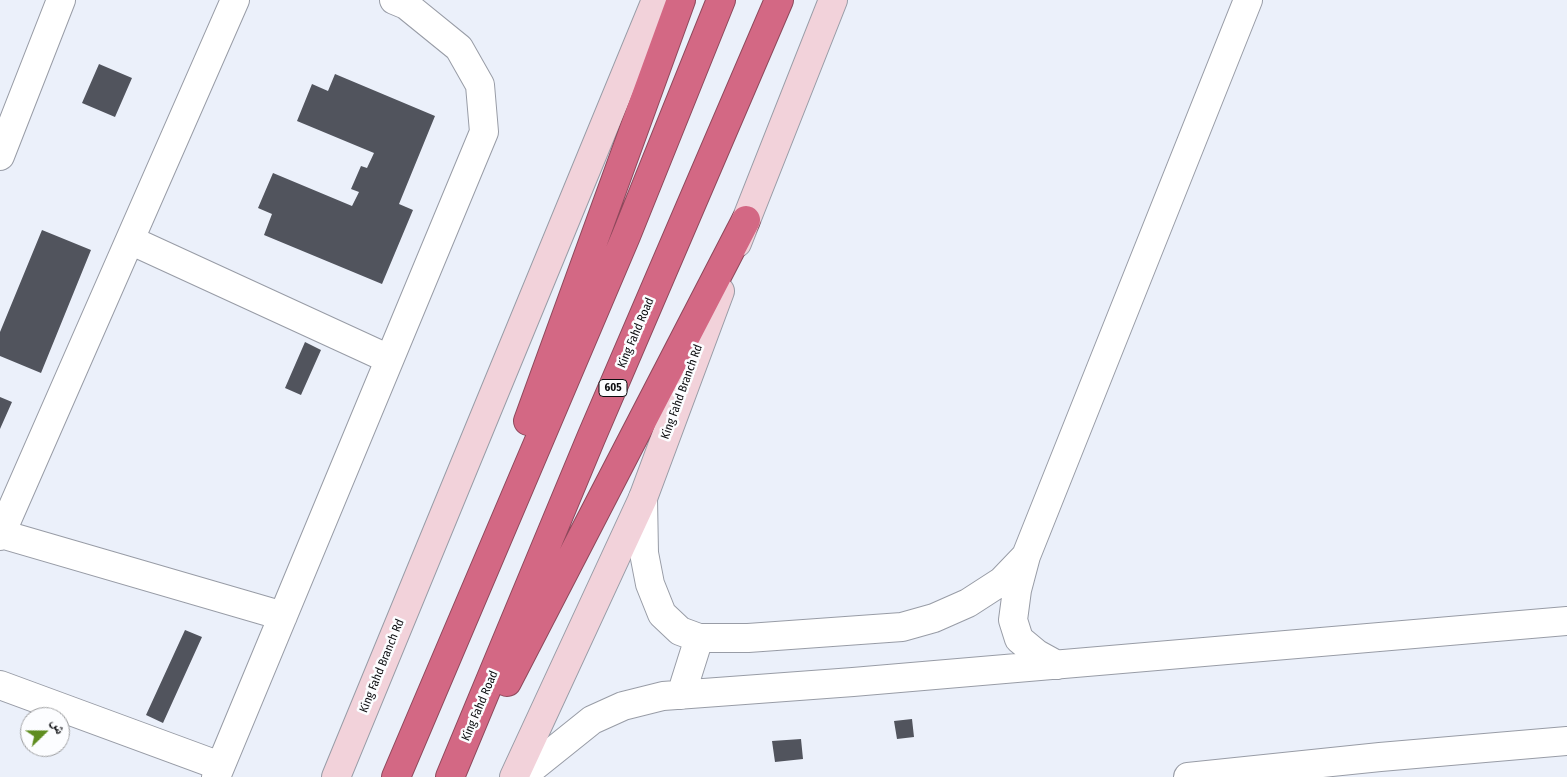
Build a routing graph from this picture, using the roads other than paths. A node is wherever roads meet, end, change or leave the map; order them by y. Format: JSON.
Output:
{"nodes":[{"id":1,"x":61,"y":0,"type":"edge"},
{"id":2,"x":235,"y":0,"type":"edge"},
{"id":3,"x":394,"y":0,"type":"edge"},
{"id":4,"x":656,"y":0,"type":"edge"},
{"id":5,"x":681,"y":0,"type":"edge"},
{"id":6,"x":721,"y":0,"type":"edge"},
{"id":7,"x":779,"y":0,"type":"edge"},
{"id":8,"x":833,"y":0,"type":"edge"},
{"id":9,"x":1248,"y":0,"type":"edge"},
{"id":10,"x":0,"y":156,"type":"edge"},
{"id":11,"x":746,"y":220,"type":"junction"},
{"id":12,"x":130,"y":240,"type":"junction"},
{"id":13,"x":389,"y":359,"type":"junction"},
{"id":14,"x":643,"y":498,"type":"junction"},
{"id":15,"x":0,"y":535,"type":"edge"},
{"id":16,"x":1026,"y":556,"type":"junction"},
{"id":17,"x":283,"y":616,"type":"junction"},
{"id":18,"x":1567,"y":621,"type":"edge"},
{"id":19,"x":699,"y":638,"type":"junction"},
{"id":20,"x":1057,"y":665,"type":"junction"},
{"id":21,"x":0,"y":685,"type":"edge"},
{"id":22,"x":681,"y":695,"type":"junction"},
{"id":23,"x":1567,"y":741,"type":"edge"},
{"id":24,"x":399,"y":771,"type":"edge"},
{"id":25,"x":218,"y":772,"type":"edge"},
{"id":26,"x":336,"y":777,"type":"edge"},
{"id":27,"x":450,"y":777,"type":"edge"},
{"id":28,"x":458,"y":777,"type":"edge"},
{"id":29,"x":514,"y":777,"type":"edge"},
{"id":30,"x":521,"y":777,"type":"edge"},
{"id":31,"x":1188,"y":777,"type":"edge"}],
"edges":[{"from":1,"to":10,"type":"street"},
{"from":2,"to":12,"type":"street"},
{"from":3,"to":13,"type":"street"},
{"from":4,"to":26,"type":"main road","name":"King Fahd Branch Rd"},
{"from":5,"to":24,"type":"highway"},
{"from":6,"to":24,"type":"highway"},
{"from":7,"to":27,"type":"highway","name":"King Fahd Road","number":"605"},
{"from":8,"to":11,"type":"main road","name":"King Fahd Branch Rd"},
{"from":9,"to":16,"type":"street"},
{"from":11,"to":14,"type":"main road","name":"King Fahd Branch Rd"},
{"from":11,"to":28,"type":"highway"},
{"from":12,"to":13,"type":"street"},
{"from":12,"to":15,"type":"street"},
{"from":13,"to":17,"type":"street"},
{"from":14,"to":19,"type":"street"},
{"from":14,"to":29,"type":"main road","name":"King Fahd Branch Rd"},
{"from":15,"to":17,"type":"street"},
{"from":16,"to":19,"type":"street"},
{"from":16,"to":20,"type":"street"},
{"from":17,"to":25,"type":"street"},
{"from":18,"to":20,"type":"street"},
{"from":19,"to":22,"type":"street"},
{"from":20,"to":22,"type":"street"},
{"from":21,"to":25,"type":"street"},
{"from":22,"to":30,"type":"street"},
{"from":23,"to":31,"type":"street"}]}
